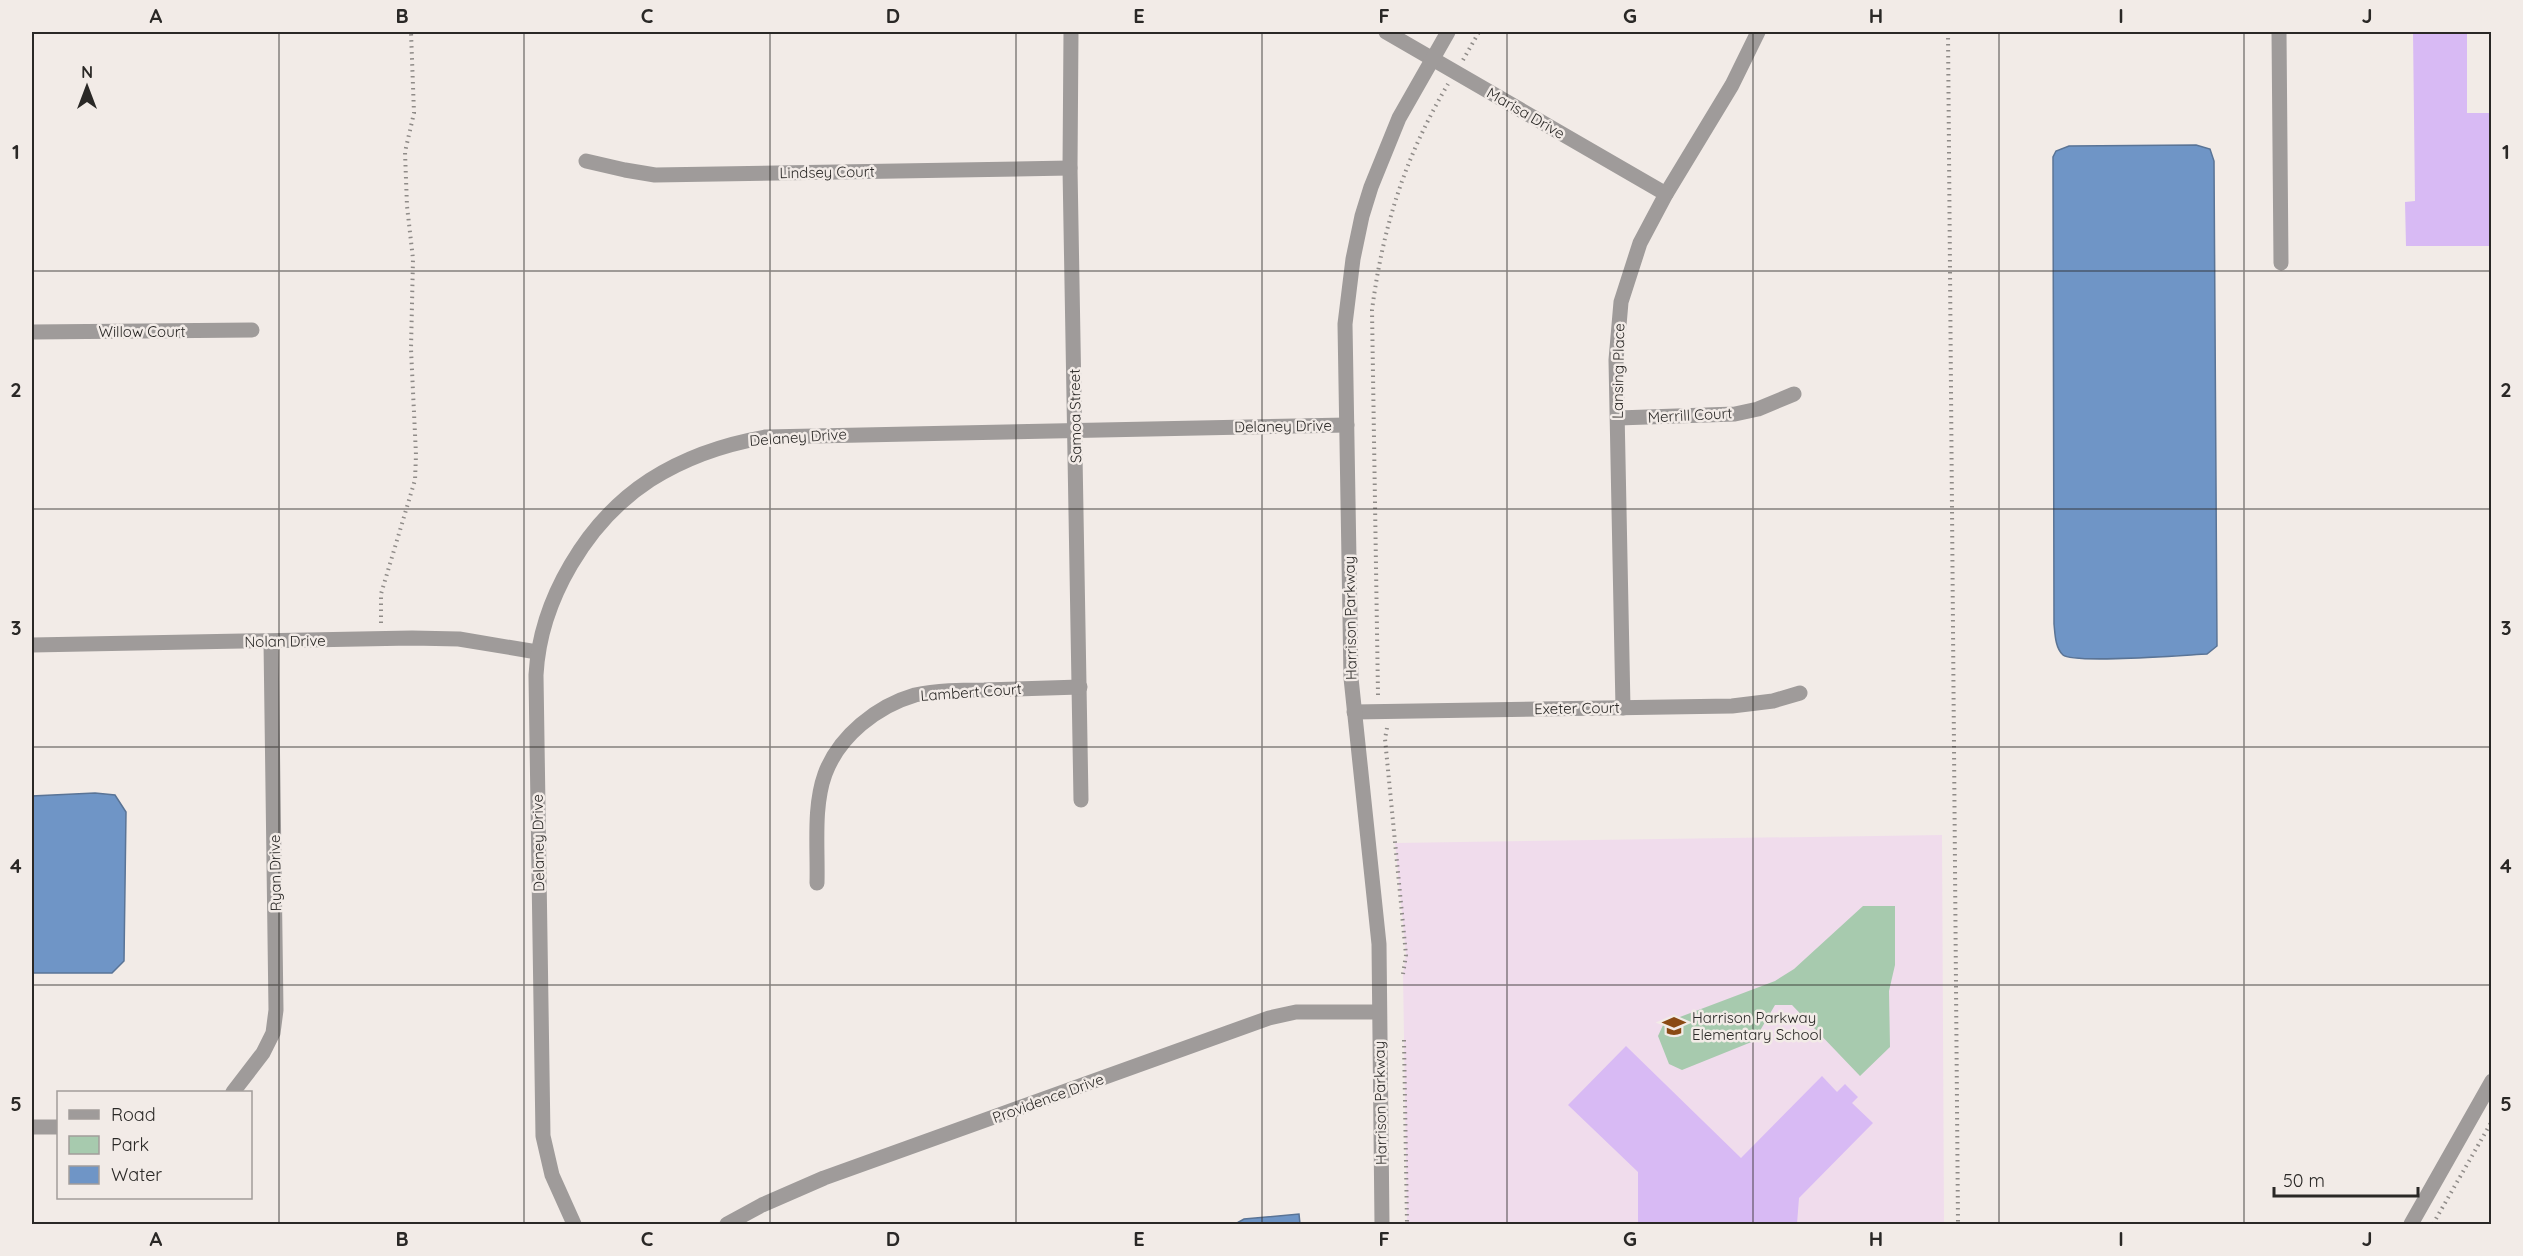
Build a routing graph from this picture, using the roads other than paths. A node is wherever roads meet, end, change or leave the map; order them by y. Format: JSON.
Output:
{"nodes":[{"id":1,"x":1071,"y":32,"type":"edge"},
{"id":2,"x":1386,"y":32,"type":"edge"},
{"id":3,"x":1448,"y":32,"type":"edge"},
{"id":4,"x":1758,"y":32,"type":"edge"},
{"id":5,"x":2279,"y":32,"type":"edge"},
{"id":6,"x":1432,"y":58,"type":"junction"},
{"id":7,"x":586,"y":160,"type":"dead end"},
{"id":8,"x":1070,"y":168,"type":"junction"},
{"id":9,"x":1666,"y":194,"type":"junction"},
{"id":10,"x":2281,"y":263,"type":"dead end"},
{"id":11,"x":252,"y":330,"type":"dead end"},
{"id":12,"x":32,"y":332,"type":"edge"},
{"id":13,"x":1794,"y":394,"type":"dead end"},
{"id":14,"x":1618,"y":418,"type":"junction"},
{"id":15,"x":1347,"y":425,"type":"junction"},
{"id":16,"x":1076,"y":431,"type":"junction"},
{"id":17,"x":271,"y":642,"type":"junction"},
{"id":18,"x":32,"y":645,"type":"edge"},
{"id":19,"x":537,"y":652,"type":"junction"},
{"id":20,"x":1080,"y":687,"type":"junction"},
{"id":21,"x":1800,"y":693,"type":"dead end"},
{"id":22,"x":1623,"y":708,"type":"junction"},
{"id":23,"x":1354,"y":712,"type":"junction"},
{"id":24,"x":1082,"y":800,"type":"dead end"},
{"id":25,"x":817,"y":882,"type":"dead end"},
{"id":26,"x":1379,"y":1012,"type":"junction"},
{"id":27,"x":2492,"y":1082,"type":"edge"},
{"id":28,"x":234,"y":1091,"type":"edge"},
{"id":29,"x":32,"y":1127,"type":"edge"},
{"id":30,"x":57,"y":1127,"type":"edge"},
{"id":31,"x":574,"y":1224,"type":"edge"},
{"id":32,"x":727,"y":1224,"type":"edge"},
{"id":33,"x":1382,"y":1224,"type":"edge"},
{"id":34,"x":2411,"y":1224,"type":"edge"}],
"edges":[{"from":1,"to":8,"type":"street","name":"Samoa Street"},
{"from":2,"to":6,"type":"street","name":"Marisa Drive"},
{"from":3,"to":6,"type":"street","name":"Harrison Parkway"},
{"from":4,"to":9,"type":"street","name":"Lansing Place"},
{"from":5,"to":10,"type":"street"},
{"from":6,"to":9,"type":"street","name":"Marisa Drive"},
{"from":6,"to":15,"type":"street","name":"Harrison Parkway"},
{"from":7,"to":8,"type":"street","name":"Lindsey Court"},
{"from":8,"to":16,"type":"street","name":"Samoa Street"},
{"from":9,"to":14,"type":"street","name":"Lansing Place"},
{"from":11,"to":12,"type":"street","name":"Willow Court"},
{"from":13,"to":14,"type":"street","name":"Merrill Court"},
{"from":14,"to":22,"type":"street","name":"Lansing Place"},
{"from":15,"to":16,"type":"street","name":"Delaney Drive"},
{"from":15,"to":23,"type":"street","name":"Harrison Parkway"},
{"from":16,"to":19,"type":"street","name":"Delaney Drive"},
{"from":16,"to":20,"type":"street","name":"Samoa Street"},
{"from":17,"to":18,"type":"street","name":"Nolan Drive"},
{"from":17,"to":19,"type":"street","name":"Nolan Drive"},
{"from":17,"to":28,"type":"street","name":"Ryan Drive"},
{"from":19,"to":31,"type":"street","name":"Delaney Drive"},
{"from":20,"to":24,"type":"street","name":"Samoa Street"},
{"from":20,"to":25,"type":"street","name":"Lambert Court"},
{"from":21,"to":22,"type":"street","name":"Exeter Court"},
{"from":22,"to":23,"type":"street","name":"Exeter Court"},
{"from":23,"to":26,"type":"street","name":"Harrison Parkway"},
{"from":26,"to":32,"type":"street","name":"Providence Drive"},
{"from":26,"to":33,"type":"street","name":"Harrison Parkway"},
{"from":27,"to":34,"type":"street"},
{"from":29,"to":30,"type":"street"}]}
